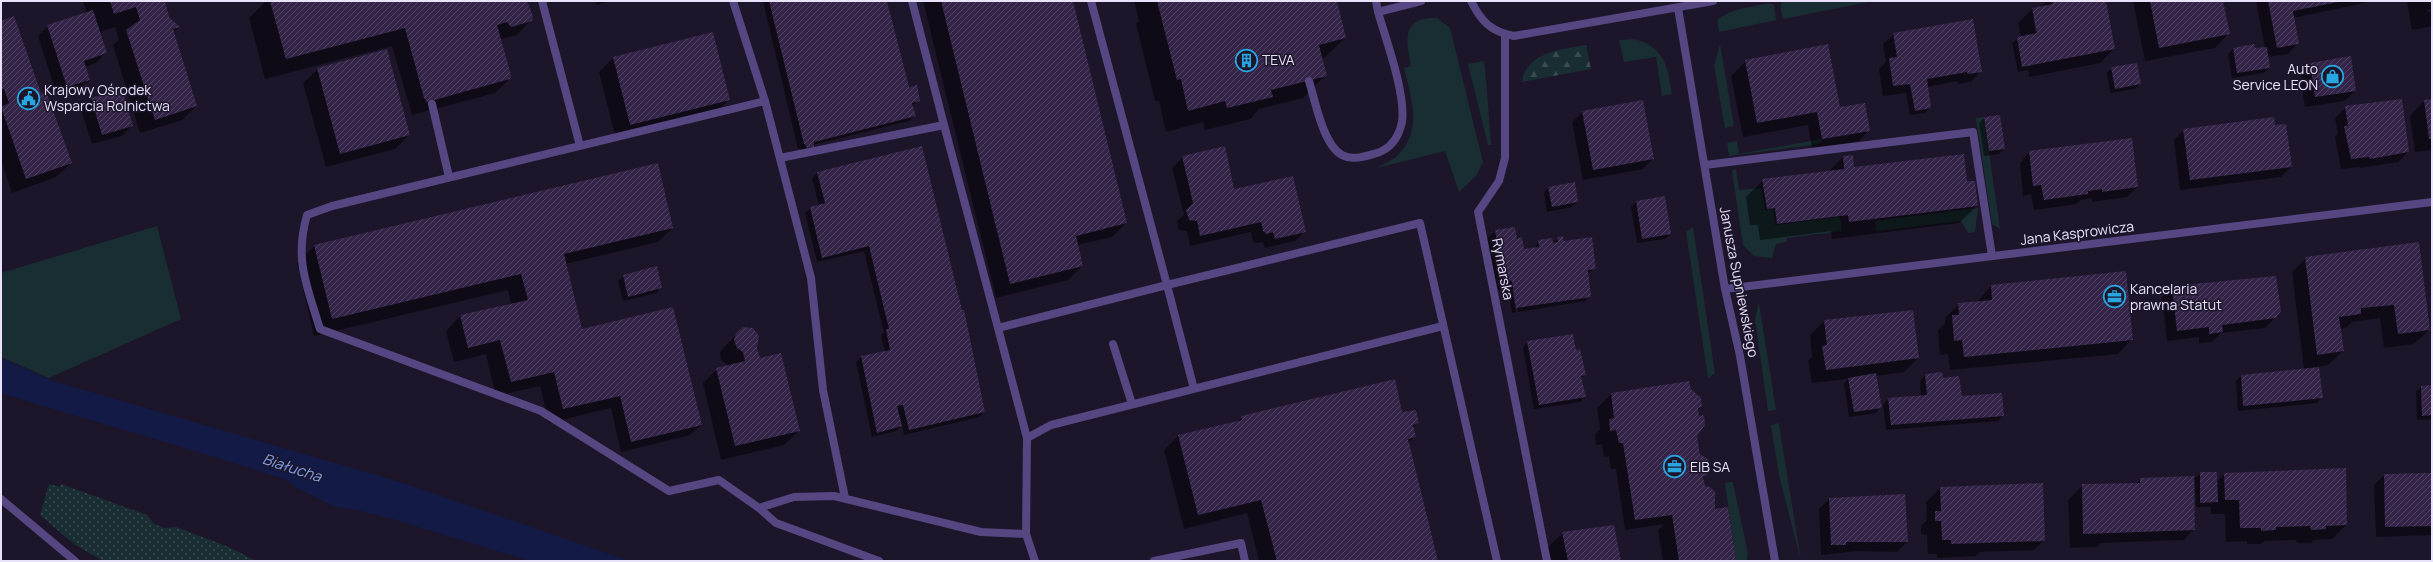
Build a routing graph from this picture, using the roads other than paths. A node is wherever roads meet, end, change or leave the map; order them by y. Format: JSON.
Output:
{"nodes":[{"id":1,"x":542,"y":1,"type":"edge"},
{"id":2,"x":733,"y":1,"type":"edge"},
{"id":3,"x":912,"y":1,"type":"edge"},
{"id":4,"x":1092,"y":1,"type":"edge"},
{"id":5,"x":1376,"y":1,"type":"edge"},
{"id":6,"x":1421,"y":1,"type":"edge"},
{"id":7,"x":1471,"y":1,"type":"edge"},
{"id":8,"x":1713,"y":1,"type":"edge"},
{"id":9,"x":1678,"y":8,"type":"junction"},
{"id":10,"x":1378,"y":12,"type":"junction"},
{"id":11,"x":1505,"y":35,"type":"junction"},
{"id":12,"x":1309,"y":81,"type":"dead end"},
{"id":13,"x":766,"y":101,"type":"junction"},
{"id":14,"x":432,"y":104,"type":"dead end"},
{"id":15,"x":944,"y":125,"type":"junction"},
{"id":16,"x":580,"y":146,"type":"junction"},
{"id":17,"x":780,"y":158,"type":"junction"},
{"id":18,"x":1705,"y":165,"type":"junction"},
{"id":19,"x":449,"y":178,"type":"junction"},
{"id":20,"x":2432,"y":202,"type":"edge"},
{"id":21,"x":1992,"y":256,"type":"junction"},
{"id":22,"x":1167,"y":285,"type":"junction"},
{"id":23,"x":1725,"y":289,"type":"junction"},
{"id":24,"x":1443,"y":326,"type":"junction"},
{"id":25,"x":998,"y":328,"type":"junction"},
{"id":26,"x":1113,"y":344,"type":"dead end"},
{"id":27,"x":1194,"y":388,"type":"junction"},
{"id":28,"x":1132,"y":404,"type":"junction"},
{"id":29,"x":1027,"y":438,"type":"junction"},
{"id":30,"x":1,"y":498,"type":"edge"},
{"id":31,"x":845,"y":498,"type":"junction"},
{"id":32,"x":759,"y":508,"type":"junction"},
{"id":33,"x":1026,"y":534,"type":"junction"},
{"id":34,"x":75,"y":561,"type":"edge"},
{"id":35,"x":879,"y":561,"type":"edge"},
{"id":36,"x":1035,"y":561,"type":"edge"},
{"id":37,"x":1154,"y":561,"type":"edge"},
{"id":38,"x":1245,"y":561,"type":"edge"},
{"id":39,"x":1497,"y":561,"type":"edge"},
{"id":40,"x":1547,"y":561,"type":"edge"},
{"id":41,"x":1775,"y":561,"type":"edge"}],
"edges":[{"from":1,"to":16,"type":"street"},
{"from":2,"to":13,"type":"street"},
{"from":3,"to":15,"type":"street"},
{"from":4,"to":22,"type":"street"},
{"from":5,"to":10,"type":"street"},
{"from":6,"to":10,"type":"street"},
{"from":7,"to":11,"type":"street"},
{"from":8,"to":9,"type":"street"},
{"from":9,"to":11,"type":"street"},
{"from":9,"to":18,"type":"street","name":"Janusza Supniewskiego"},
{"from":10,"to":12,"type":"street"},
{"from":11,"to":40,"type":"street","name":"Rymarska"},
{"from":13,"to":16,"type":"street"},
{"from":13,"to":17,"type":"street"},
{"from":14,"to":19,"type":"street"},
{"from":15,"to":17,"type":"street"},
{"from":15,"to":25,"type":"street"},
{"from":16,"to":19,"type":"street"},
{"from":17,"to":31,"type":"street"},
{"from":18,"to":21,"type":"street"},
{"from":18,"to":23,"type":"street","name":"Janusza Supniewskiego"},
{"from":19,"to":32,"type":"street"},
{"from":20,"to":21,"type":"street","name":"Jana Kasprowicza"},
{"from":21,"to":23,"type":"street","name":"Jana Kasprowicza"},
{"from":22,"to":24,"type":"street"},
{"from":22,"to":25,"type":"street"},
{"from":22,"to":27,"type":"street"},
{"from":23,"to":41,"type":"street","name":"Janusza Supniewskiego"},
{"from":24,"to":27,"type":"street"},
{"from":24,"to":39,"type":"street"},
{"from":25,"to":29,"type":"street"},
{"from":26,"to":28,"type":"street"},
{"from":27,"to":28,"type":"street"},
{"from":28,"to":29,"type":"street"},
{"from":29,"to":33,"type":"street"},
{"from":30,"to":34,"type":"street"},
{"from":31,"to":32,"type":"street"},
{"from":31,"to":33,"type":"street"},
{"from":32,"to":35,"type":"street"},
{"from":33,"to":36,"type":"street"},
{"from":37,"to":38,"type":"street"}]}
